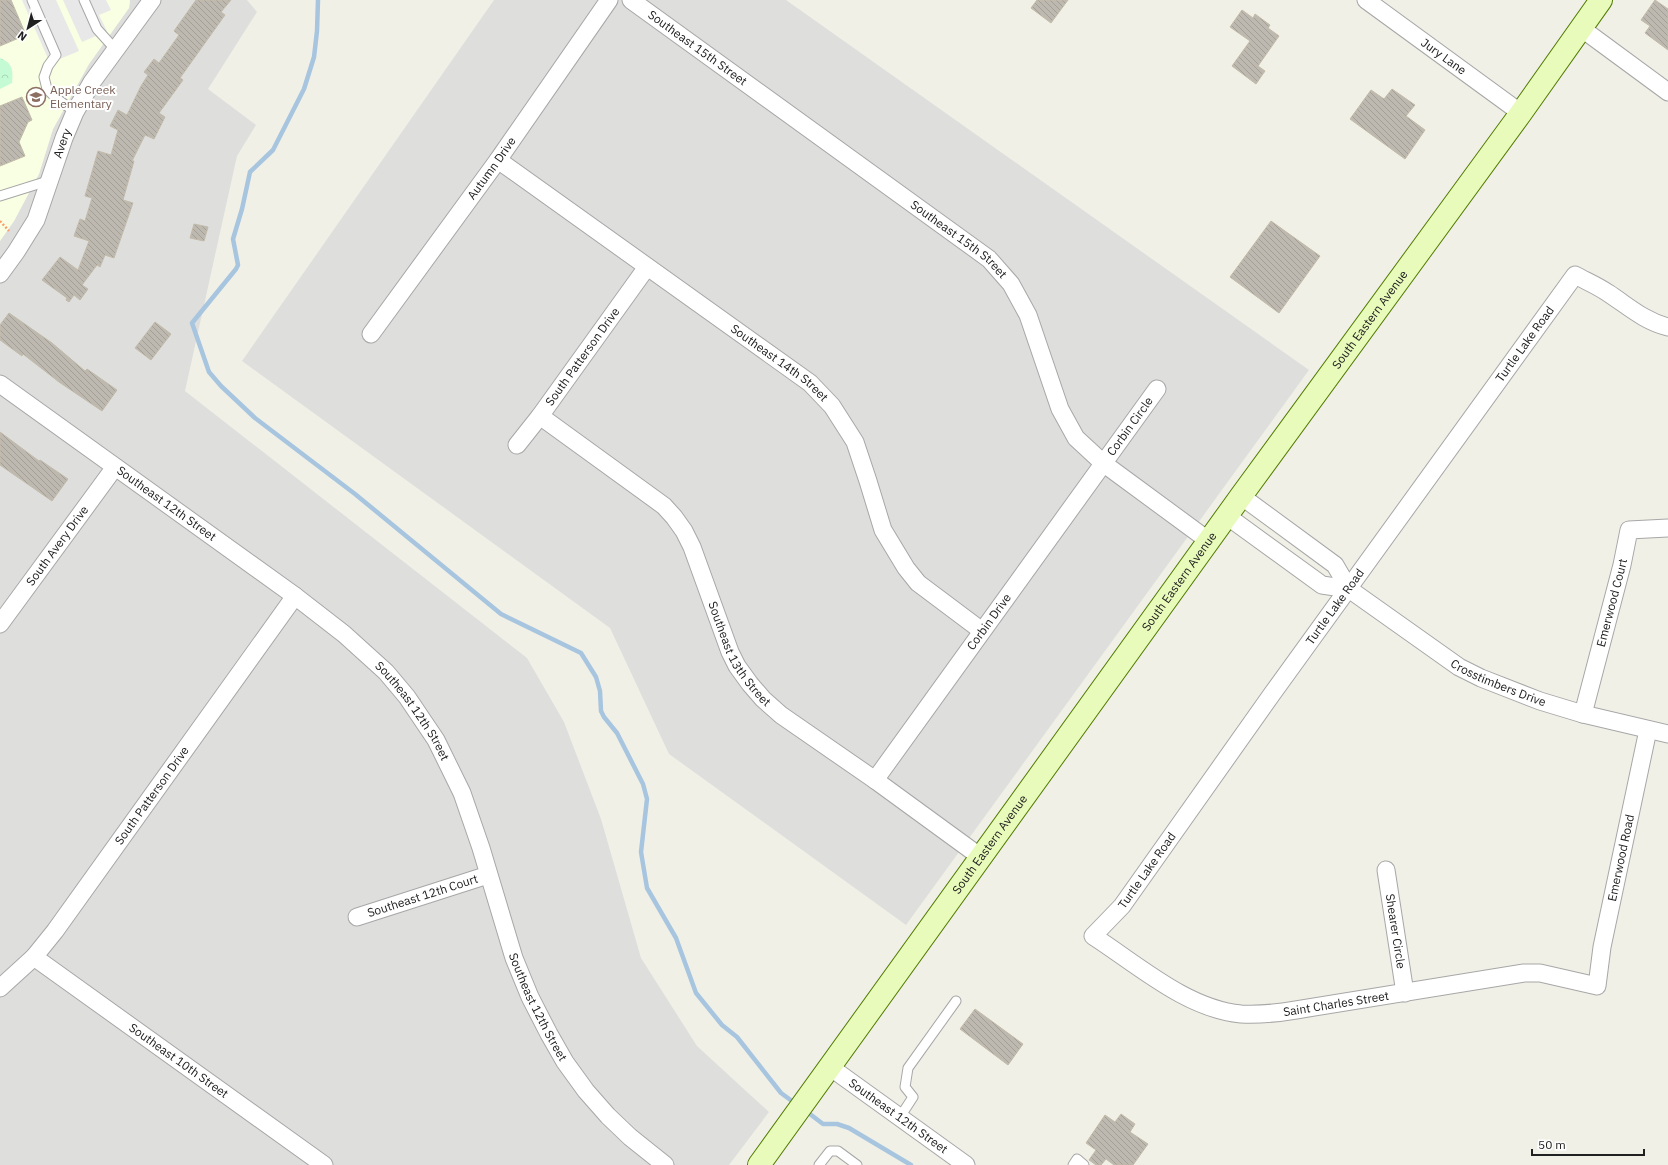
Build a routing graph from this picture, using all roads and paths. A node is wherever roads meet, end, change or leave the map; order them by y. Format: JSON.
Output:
{"nodes":[{"id":1,"x":32,"y":0,"type":"edge"},
{"id":2,"x":84,"y":0,"type":"edge"},
{"id":3,"x":152,"y":0,"type":"edge"},
{"id":4,"x":609,"y":0,"type":"edge"},
{"id":5,"x":631,"y":0,"type":"edge"},
{"id":6,"x":1366,"y":0,"type":"edge"},
{"id":7,"x":1601,"y":0,"type":"edge"},
{"id":8,"x":1581,"y":28,"type":"junction"},
{"id":9,"x":115,"y":49,"type":"junction"},
{"id":10,"x":1668,"y":92,"type":"edge"},
{"id":11,"x":75,"y":112,"type":"junction"},
{"id":12,"x":1521,"y":113,"type":"junction"},
{"id":13,"x":498,"y":160,"type":"junction"},
{"id":14,"x":51,"y":180,"type":"junction"},
{"id":15,"x":0,"y":196,"type":"edge"},
{"id":16,"x":0,"y":222,"type":"edge"},
{"id":17,"x":9,"y":231,"type":"dead end"},
{"id":18,"x":647,"y":267,"type":"junction"},
{"id":19,"x":0,"y":274,"type":"edge"},
{"id":20,"x":1668,"y":327,"type":"edge"},
{"id":21,"x":371,"y":334,"type":"dead end"},
{"id":22,"x":0,"y":384,"type":"edge"},
{"id":23,"x":1157,"y":389,"type":"dead end"},
{"id":24,"x":540,"y":416,"type":"junction"},
{"id":25,"x":517,"y":445,"type":"dead end"},
{"id":26,"x":1103,"y":463,"type":"junction"},
{"id":27,"x":115,"y":468,"type":"junction"},
{"id":28,"x":1241,"y":496,"type":"junction"},
{"id":29,"x":1227,"y":516,"type":"junction"},
{"id":30,"x":1668,"y":528,"type":"edge"},
{"id":31,"x":1209,"y":541,"type":"junction"},
{"id":32,"x":1349,"y":589,"type":"junction"},
{"id":33,"x":295,"y":596,"type":"junction"},
{"id":34,"x":0,"y":624,"type":"edge"},
{"id":35,"x":982,"y":631,"type":"junction"},
{"id":36,"x":1584,"y":714,"type":"junction"},
{"id":37,"x":1648,"y":730,"type":"junction"},
{"id":38,"x":1668,"y":734,"type":"edge"},
{"id":39,"x":875,"y":780,"type":"junction"},
{"id":40,"x":982,"y":858,"type":"junction"},
{"id":41,"x":1386,"y":870,"type":"dead end"},
{"id":42,"x":488,"y":876,"type":"junction"},
{"id":43,"x":357,"y":917,"type":"dead end"},
{"id":44,"x":1094,"y":936,"type":"joint"},
{"id":45,"x":34,"y":957,"type":"junction"},
{"id":46,"x":1597,"y":986,"type":"joint"},
{"id":47,"x":0,"y":988,"type":"edge"},
{"id":48,"x":1405,"y":993,"type":"junction"},
{"id":49,"x":956,"y":1001,"type":"dead end"},
{"id":50,"x":830,"y":1067,"type":"junction"},
{"id":51,"x":900,"y":1117,"type":"junction"},
{"id":52,"x":766,"y":1163,"type":"edge"},
{"id":53,"x":324,"y":1165,"type":"edge"},
{"id":54,"x":664,"y":1165,"type":"edge"},
{"id":55,"x":819,"y":1165,"type":"edge"},
{"id":56,"x":857,"y":1165,"type":"edge"},
{"id":57,"x":966,"y":1165,"type":"edge"},
{"id":58,"x":1073,"y":1165,"type":"edge"},
{"id":59,"x":1084,"y":1165,"type":"edge"}],
"edges":[{"from":1,"to":11,"type":"lane"},
{"from":2,"to":9,"type":"lane"},
{"from":3,"to":9,"type":"street","name":"Avery"},
{"from":4,"to":13,"type":"street","name":"Autumn Drive"},
{"from":5,"to":26,"type":"street","name":"Southeast 15th Street"},
{"from":6,"to":12,"type":"street","name":"Jury Lane"},
{"from":7,"to":8,"type":"main road","name":"South Eastern Avenue"},
{"from":8,"to":10,"type":"street"},
{"from":8,"to":12,"type":"main road","name":"South Eastern Avenue"},
{"from":9,"to":11,"type":"street","name":"Avery"},
{"from":11,"to":14,"type":"street","name":"Avery"},
{"from":12,"to":28,"type":"main road","name":"South Eastern Avenue"},
{"from":13,"to":18,"type":"street","name":"Southeast 14th Street"},
{"from":13,"to":21,"type":"street","name":"Autumn Drive"},
{"from":14,"to":15,"type":"lane"},
{"from":14,"to":19,"type":"street","name":"Avery"},
{"from":16,"to":17,"type":"path"},
{"from":18,"to":24,"type":"street","name":"South Patterson Drive"},
{"from":18,"to":35,"type":"street","name":"Southeast 14th Street"},
{"from":20,"to":32,"type":"street","name":"Turtle Lake Road"},
{"from":22,"to":27,"type":"street","name":"Southeast 12th Street"},
{"from":23,"to":26,"type":"street","name":"Corbin Circle"},
{"from":24,"to":25,"type":"street","name":"South Patterson Drive"},
{"from":24,"to":39,"type":"street","name":"Southeast 13th Street"},
{"from":26,"to":31,"type":"street","name":"Southeast 15th Street"},
{"from":26,"to":35,"type":"street","name":"Corbin Drive"},
{"from":27,"to":33,"type":"street","name":"Southeast 12th Street"},
{"from":27,"to":34,"type":"street","name":"South Avery Drive"},
{"from":28,"to":29,"type":"main road","name":"South Eastern Avenue"},
{"from":28,"to":32,"type":"street","name":"Crosstimbers Drive"},
{"from":29,"to":31,"type":"main road","name":"South Eastern Avenue"},
{"from":29,"to":32,"type":"street","name":"Crosstimbers Drive"},
{"from":30,"to":36,"type":"street","name":"Emerwood Court"},
{"from":31,"to":40,"type":"main road","name":"South Eastern Avenue"},
{"from":32,"to":36,"type":"street","name":"Crosstimbers Drive"},
{"from":32,"to":44,"type":"street","name":"Turtle Lake Road"},
{"from":33,"to":42,"type":"street","name":"Southeast 12th Street"},
{"from":33,"to":45,"type":"street","name":"South Patterson Drive"},
{"from":35,"to":39,"type":"street","name":"Corbin Drive"},
{"from":36,"to":37,"type":"street","name":"Crosstimbers Drive"},
{"from":37,"to":38,"type":"street","name":"Crosstimbers Drive"},
{"from":37,"to":46,"type":"street","name":"Emerwood Road"},
{"from":39,"to":40,"type":"street","name":"Southeast 13th Street"},
{"from":40,"to":50,"type":"main road","name":"South Eastern Avenue"},
{"from":41,"to":48,"type":"street","name":"Shearer Circle"},
{"from":42,"to":43,"type":"street","name":"Southeast 12th Court"},
{"from":42,"to":54,"type":"street","name":"Southeast 12th Street"},
{"from":44,"to":48,"type":"street","name":"Saint Charles Street"},
{"from":45,"to":47,"type":"street","name":"South Patterson Drive"},
{"from":45,"to":53,"type":"street","name":"Southeast 10th Street"},
{"from":46,"to":48,"type":"street","name":"Saint Charles Street"},
{"from":49,"to":51,"type":"lane"},
{"from":50,"to":51,"type":"street","name":"Southeast 12th Street"},
{"from":50,"to":52,"type":"main road","name":"South Eastern Avenue"},
{"from":51,"to":57,"type":"street","name":"Southeast 12th Street"},
{"from":55,"to":56,"type":"lane"},
{"from":58,"to":59,"type":"lane"}]}
